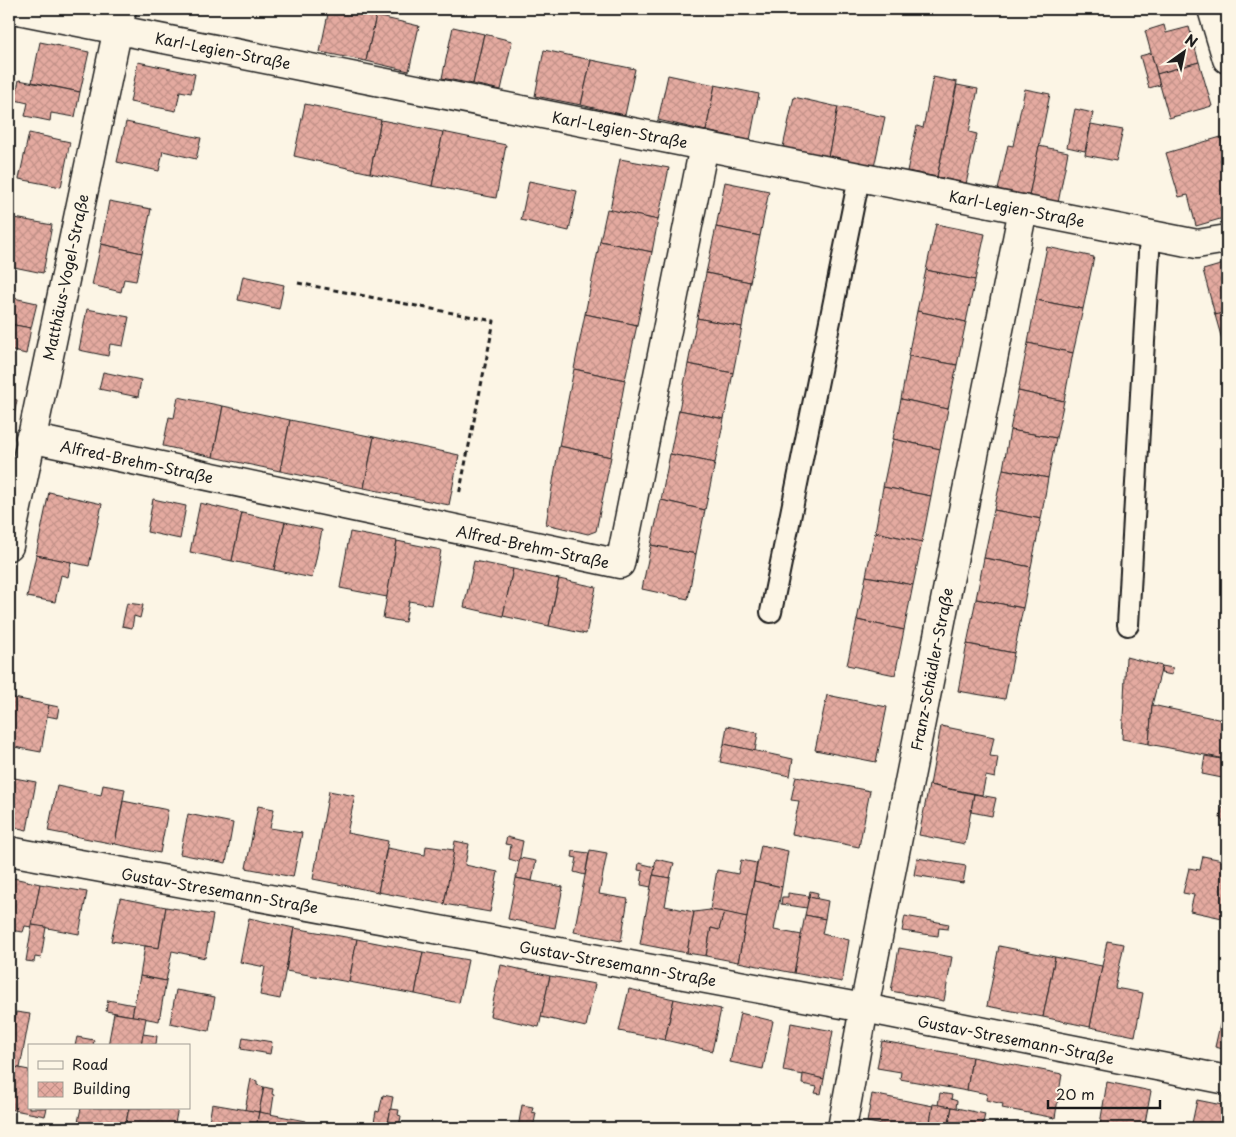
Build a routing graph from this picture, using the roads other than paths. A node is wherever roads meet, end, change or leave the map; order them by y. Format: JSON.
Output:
{"nodes":[{"id":1,"x":12,"y":9,"type":"edge"},
{"id":2,"x":1212,"y":9,"type":"edge"},
{"id":3,"x":120,"y":19,"type":"edge"},
{"id":4,"x":1227,"y":59,"type":"edge"},
{"id":5,"x":704,"y":146,"type":"junction"},
{"id":6,"x":859,"y":178,"type":"junction"},
{"id":7,"x":1023,"y":209,"type":"junction"},
{"id":8,"x":1150,"y":235,"type":"junction"},
{"id":9,"x":1227,"y":239,"type":"edge"},
{"id":10,"x":30,"y":438,"type":"junction"},
{"id":11,"x":9,"y":542,"type":"edge"},
{"id":12,"x":771,"y":612,"type":"dead end"},
{"id":13,"x":1128,"y":625,"type":"dead end"},
{"id":14,"x":9,"y":851,"type":"edge"},
{"id":15,"x":864,"y":1008,"type":"junction"},
{"id":16,"x":1227,"y":1080,"type":"edge"},
{"id":17,"x":842,"y":1128,"type":"edge"}],
"edges":[{"from":1,"to":3,"type":"street","name":"Karl-Legien-Straße"},
{"from":2,"to":4,"type":"street"},
{"from":3,"to":5,"type":"street","name":"Karl-Legien-Straße"},
{"from":3,"to":10,"type":"street","name":"Matthäus-Vogel-Straße"},
{"from":5,"to":6,"type":"street","name":"Karl-Legien-Straße"},
{"from":5,"to":10,"type":"street","name":"Alfred-Brehm-Straße"},
{"from":6,"to":7,"type":"street","name":"Karl-Legien-Straße"},
{"from":6,"to":12,"type":"lane"},
{"from":7,"to":8,"type":"street","name":"Karl-Legien-Straße"},
{"from":7,"to":15,"type":"street","name":"Franz-Schädler-Straße"},
{"from":8,"to":9,"type":"street","name":"Karl-Legien-Straße"},
{"from":8,"to":13,"type":"lane"},
{"from":10,"to":11,"type":"street","name":"Matthäus-Vogel-Straße"},
{"from":14,"to":15,"type":"street","name":"Gustav-Stresemann-Straße"},
{"from":15,"to":16,"type":"street","name":"Gustav-Stresemann-Straße"},
{"from":15,"to":17,"type":"street","name":"Franz-Schädler-Straße"}]}
